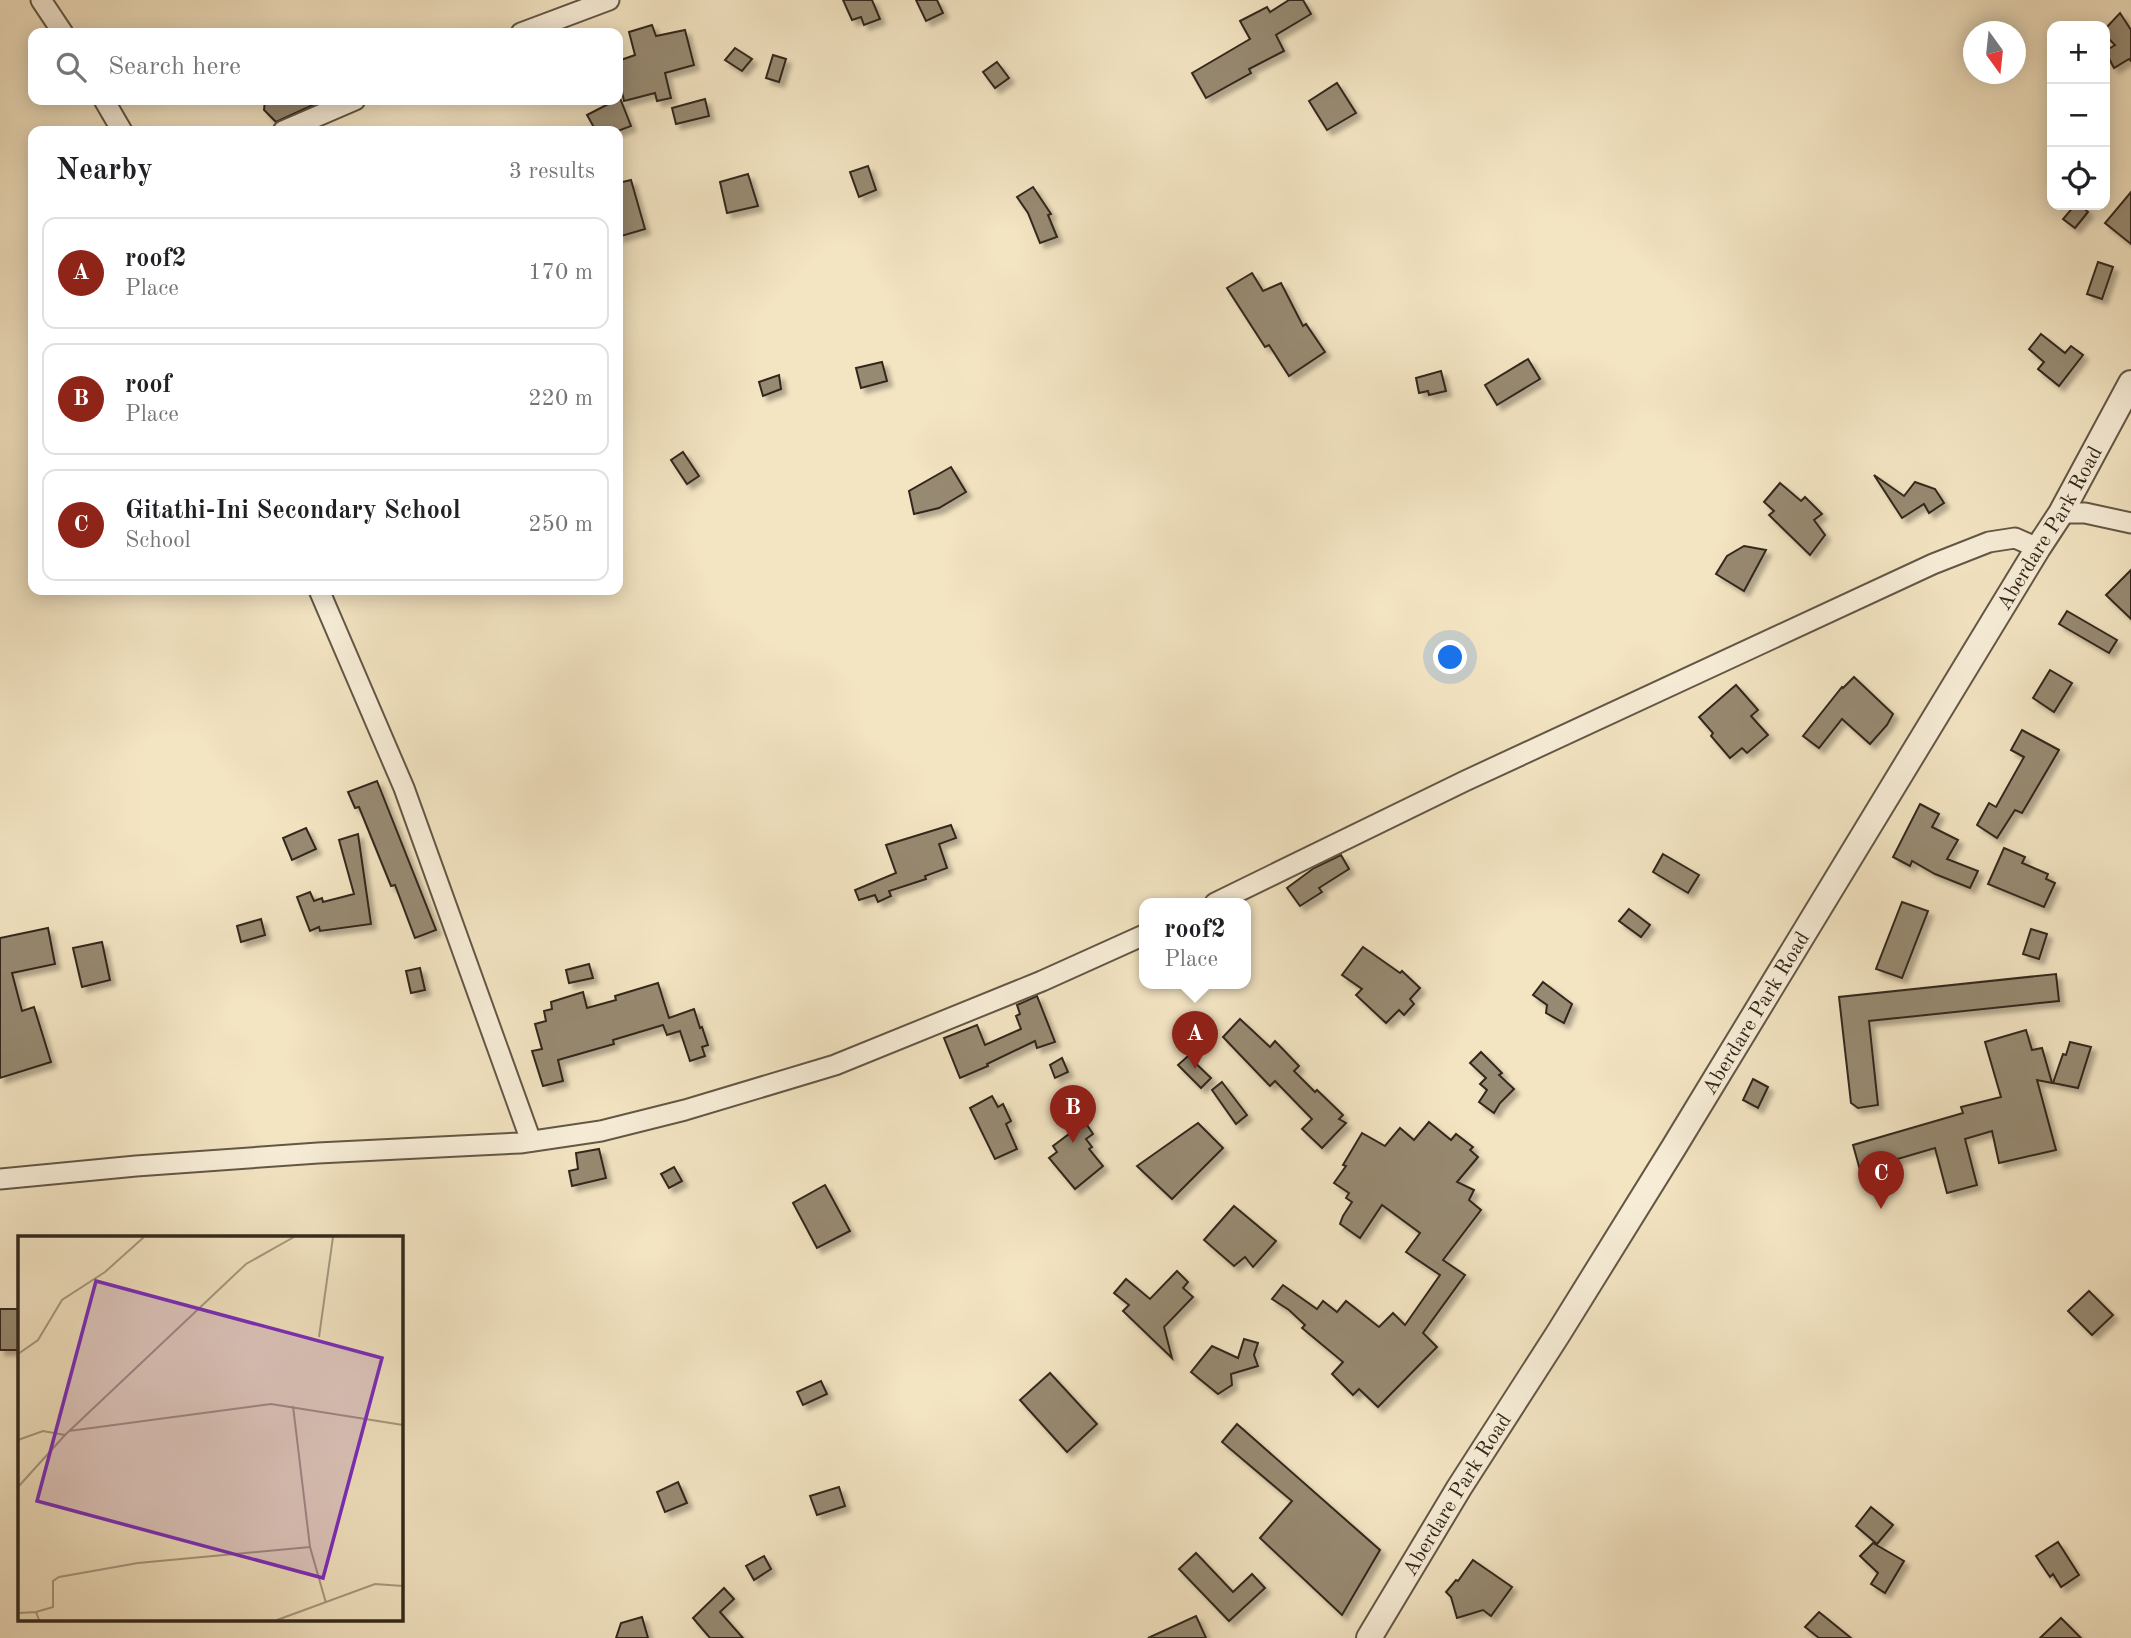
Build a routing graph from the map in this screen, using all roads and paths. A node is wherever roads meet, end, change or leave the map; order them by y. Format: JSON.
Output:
{"nodes":[{"id":1,"x":41,"y":0,"type":"edge"},
{"id":2,"x":609,"y":0,"type":"edge"},
{"id":3,"x":59,"y":28,"type":"edge"},
{"id":4,"x":534,"y":28,"type":"edge"},
{"id":5,"x":107,"y":105,"type":"edge"},
{"id":6,"x":343,"y":105,"type":"edge"},
{"id":7,"x":119,"y":126,"type":"edge"},
{"id":8,"x":295,"y":126,"type":"edge"},
{"id":9,"x":2131,"y":383,"type":"edge"},
{"id":10,"x":2061,"y":513,"type":"junction"},
{"id":11,"x":2131,"y":523,"type":"edge"},
{"id":12,"x":2038,"y":548,"type":"junction"},
{"id":13,"x":321,"y":595,"type":"edge"},
{"id":14,"x":1225,"y":898,"type":"edge"},
{"id":15,"x":1139,"y":937,"type":"edge"},
{"id":16,"x":531,"y":1141,"type":"junction"},
{"id":17,"x":0,"y":1179,"type":"edge"},
{"id":18,"x":1369,"y":1638,"type":"edge"}],
"edges":[{"from":1,"to":3,"type":"street"},
{"from":2,"to":4,"type":"street"},
{"from":5,"to":7,"type":"street"},
{"from":6,"to":8,"type":"street"},
{"from":9,"to":10,"type":"street","name":"Aberdare Park Road"},
{"from":10,"to":11,"type":"street"},
{"from":10,"to":12,"type":"street","name":"Aberdare Park Road"},
{"from":12,"to":14,"type":"street"},
{"from":12,"to":18,"type":"street","name":"Aberdare Park Road"},
{"from":13,"to":16,"type":"street"},
{"from":15,"to":16,"type":"street"},
{"from":16,"to":17,"type":"street"}]}
